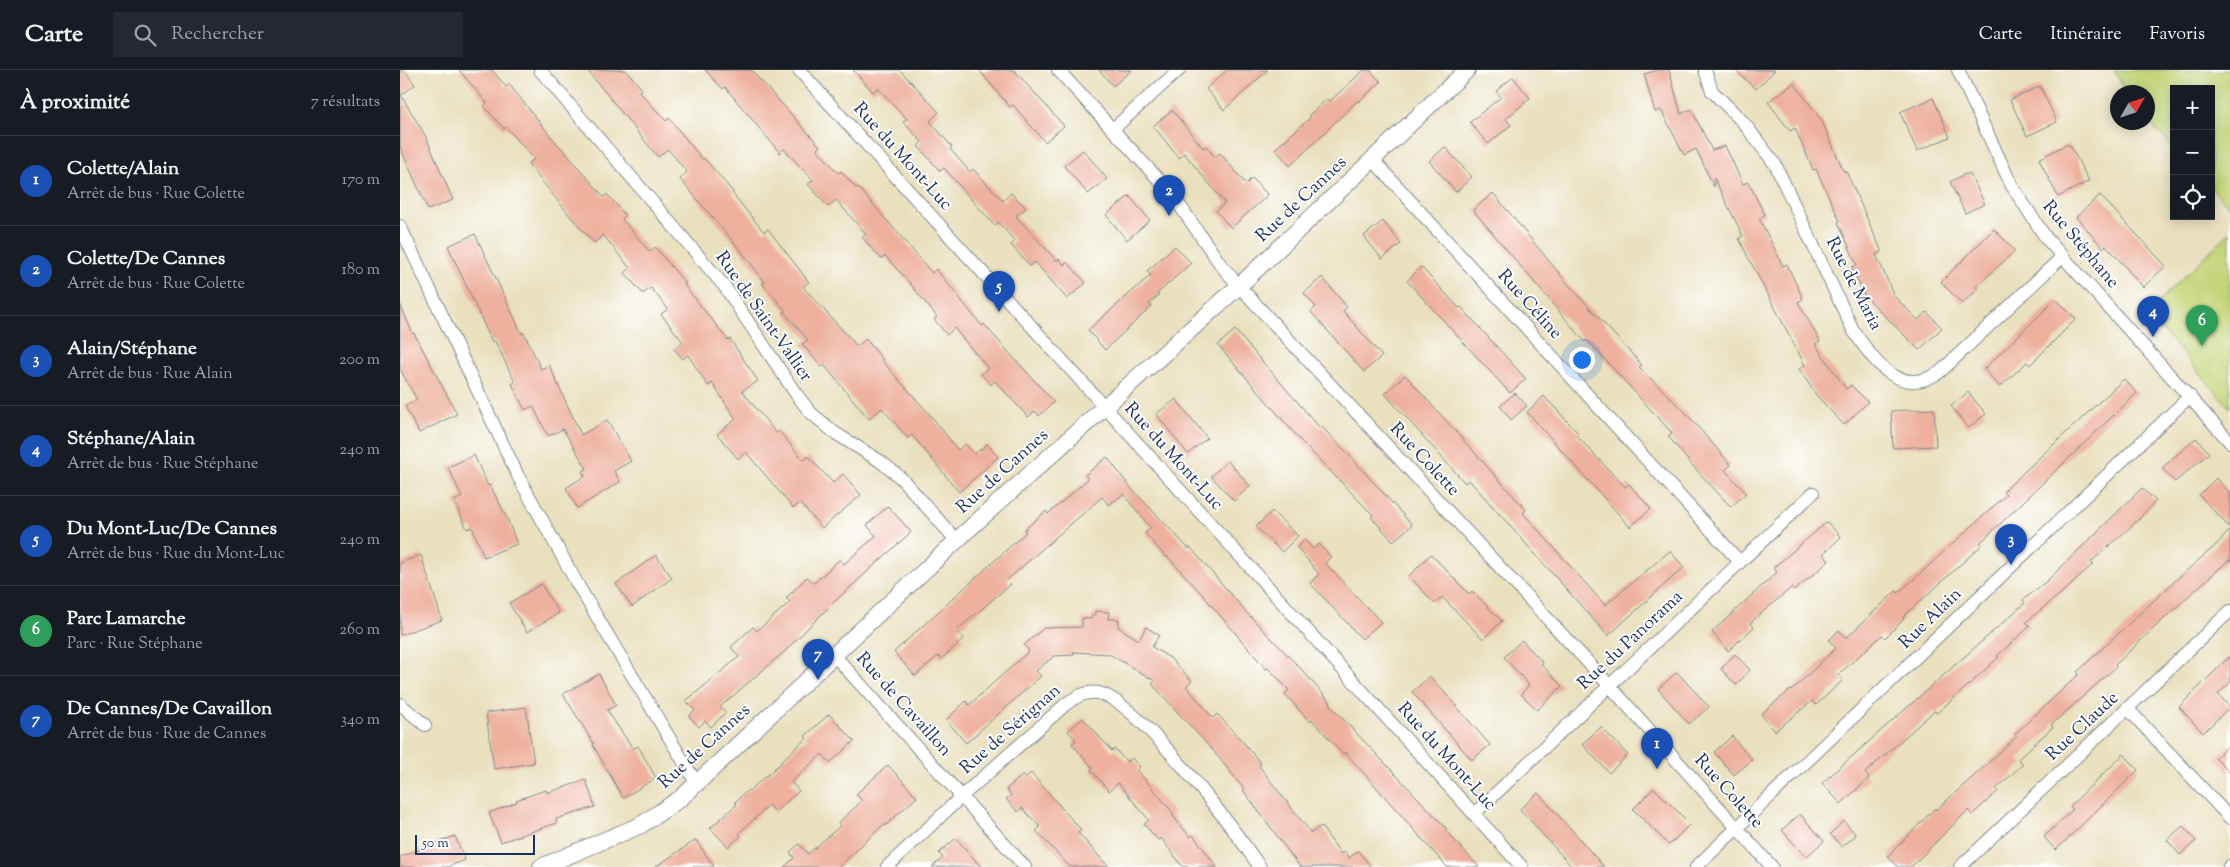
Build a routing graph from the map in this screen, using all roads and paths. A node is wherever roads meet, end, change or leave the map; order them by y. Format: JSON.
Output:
{"nodes":[{"id":1,"x":540,"y":70,"type":"edge"},
{"id":2,"x":799,"y":70,"type":"edge"},
{"id":3,"x":1058,"y":70,"type":"edge"},
{"id":4,"x":1179,"y":70,"type":"edge"},
{"id":5,"x":1467,"y":70,"type":"edge"},
{"id":6,"x":1705,"y":70,"type":"edge"},
{"id":7,"x":1958,"y":70,"type":"edge"},
{"id":8,"x":1113,"y":129,"type":"junction"},
{"id":9,"x":1373,"y":160,"type":"junction"},
{"id":10,"x":400,"y":226,"type":"edge"},
{"id":11,"x":2064,"y":256,"type":"junction"},
{"id":12,"x":1239,"y":286,"type":"junction"},
{"id":13,"x":2190,"y":396,"type":"junction"},
{"id":14,"x":1104,"y":407,"type":"junction"},
{"id":15,"x":2230,"y":442,"type":"edge"},
{"id":16,"x":1813,"y":493,"type":"dead end"},
{"id":17,"x":957,"y":541,"type":"junction"},
{"id":18,"x":1740,"y":562,"type":"junction"},
{"id":19,"x":2230,"y":611,"type":"edge"},
{"id":20,"x":834,"y":655,"type":"junction"},
{"id":21,"x":1609,"y":685,"type":"junction"},
{"id":22,"x":400,"y":704,"type":"edge"},
{"id":23,"x":2128,"y":709,"type":"junction"},
{"id":24,"x":426,"y":725,"type":"dead end"},
{"id":25,"x":697,"y":784,"type":"junction"},
{"id":26,"x":962,"y":796,"type":"junction"},
{"id":27,"x":1474,"y":814,"type":"junction"},
{"id":28,"x":2230,"y":818,"type":"edge"},
{"id":29,"x":1738,"y":828,"type":"junction"},
{"id":30,"x":541,"y":867,"type":"edge"},
{"id":31,"x":887,"y":867,"type":"edge"},
{"id":32,"x":1025,"y":867,"type":"edge"},
{"id":33,"x":1260,"y":867,"type":"edge"},
{"id":34,"x":1522,"y":867,"type":"edge"},
{"id":35,"x":1696,"y":867,"type":"edge"},
{"id":36,"x":1772,"y":867,"type":"edge"},
{"id":37,"x":1960,"y":867,"type":"edge"}],
"edges":[{"from":1,"to":17,"type":"street","name":"Rue de Saint-Vallier"},
{"from":2,"to":14,"type":"street","name":"Rue du Mont-Luc"},
{"from":3,"to":8,"type":"street","name":"Rue Colette"},
{"from":4,"to":8,"type":"street"},
{"from":5,"to":9,"type":"street","name":"Rue de Cannes"},
{"from":6,"to":11,"type":"street","name":"Rue de Maria"},
{"from":7,"to":11,"type":"street","name":"Rue Stéphane"},
{"from":8,"to":12,"type":"street","name":"Rue Colette"},
{"from":9,"to":12,"type":"street","name":"Rue de Cannes"},
{"from":9,"to":18,"type":"street","name":"Rue Céline"},
{"from":10,"to":25,"type":"street"},
{"from":11,"to":13,"type":"street","name":"Rue Stéphane"},
{"from":12,"to":14,"type":"street","name":"Rue de Cannes"},
{"from":12,"to":21,"type":"street","name":"Rue Colette"},
{"from":13,"to":15,"type":"street","name":"Rue Stéphane"},
{"from":13,"to":29,"type":"street","name":"Rue Alain"},
{"from":14,"to":17,"type":"street","name":"Rue de Cannes"},
{"from":14,"to":27,"type":"street","name":"Rue du Mont-Luc"},
{"from":16,"to":18,"type":"street","name":"Rue du Panorama"},
{"from":17,"to":20,"type":"street","name":"Rue de Cannes"},
{"from":18,"to":21,"type":"street","name":"Rue du Panorama"},
{"from":19,"to":23,"type":"street","name":"Rue Claude"},
{"from":20,"to":25,"type":"street","name":"Rue de Cannes"},
{"from":20,"to":26,"type":"street","name":"Rue de Cavaillon"},
{"from":21,"to":27,"type":"street","name":"Rue du Panorama"},
{"from":21,"to":29,"type":"street","name":"Rue Colette"},
{"from":22,"to":24,"type":"street"},
{"from":23,"to":28,"type":"street"},
{"from":23,"to":37,"type":"street","name":"Rue Claude"},
{"from":25,"to":30,"type":"street","name":"Rue de Cannes"},
{"from":26,"to":31,"type":"street","name":"Rue de Sérignan"},
{"from":26,"to":32,"type":"street","name":"Rue de Cavaillon"},
{"from":26,"to":33,"type":"street","name":"Rue de Sérignan"},
{"from":27,"to":34,"type":"street","name":"Rue du Mont-Luc"},
{"from":29,"to":35,"type":"street","name":"Rue Alain"},
{"from":29,"to":36,"type":"street","name":"Rue Colette"}]}
